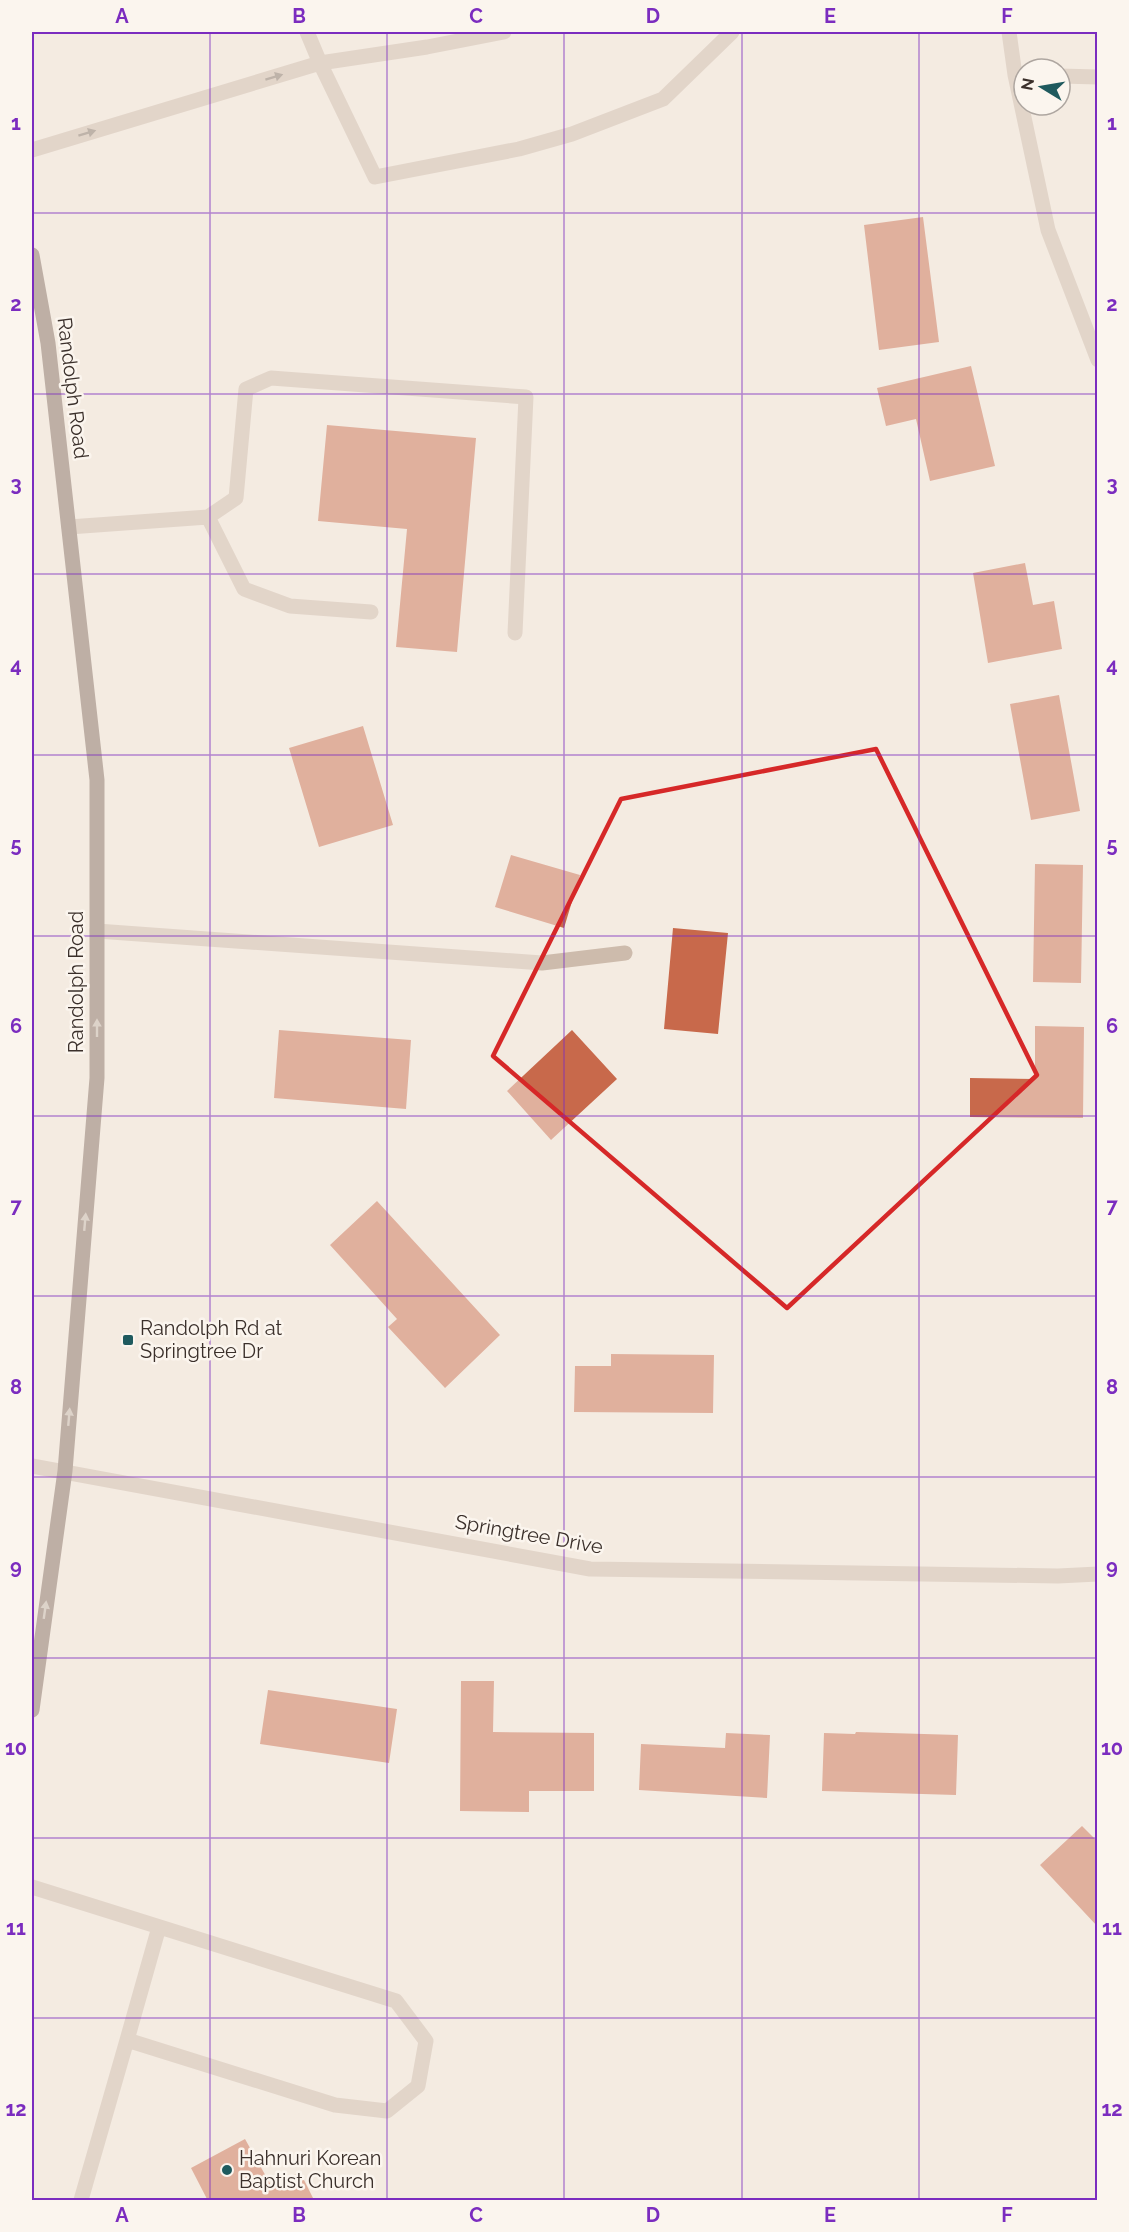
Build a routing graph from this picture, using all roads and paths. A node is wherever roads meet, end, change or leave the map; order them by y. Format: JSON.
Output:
{"nodes":[{"id":1,"x":307,"y":32,"type":"edge"},
{"id":2,"x":504,"y":32,"type":"edge"},
{"id":3,"x":732,"y":32,"type":"edge"},
{"id":4,"x":1009,"y":32,"type":"edge"},
{"id":5,"x":1015,"y":57,"type":"edge"},
{"id":6,"x":320,"y":63,"type":"junction"},
{"id":7,"x":1072,"y":76,"type":"edge"},
{"id":8,"x":1098,"y":77,"type":"edge"},
{"id":9,"x":1028,"y":117,"type":"edge"},
{"id":10,"x":32,"y":150,"type":"edge"},
{"id":11,"x":32,"y":255,"type":"edge"},
{"id":12,"x":1098,"y":360,"type":"edge"},
{"id":13,"x":208,"y":517,"type":"junction"},
{"id":14,"x":69,"y":527,"type":"junction"},
{"id":15,"x":371,"y":612,"type":"dead end"},
{"id":16,"x":515,"y":633,"type":"dead end"},
{"id":17,"x":97,"y":931,"type":"junction"},
{"id":18,"x":625,"y":953,"type":"dead end"},
{"id":19,"x":32,"y":1466,"type":"edge"},
{"id":20,"x":65,"y":1471,"type":"junction"},
{"id":21,"x":1098,"y":1574,"type":"edge"},
{"id":22,"x":32,"y":1710,"type":"edge"},
{"id":23,"x":32,"y":1887,"type":"edge"},
{"id":24,"x":159,"y":1927,"type":"junction"},
{"id":25,"x":127,"y":2040,"type":"junction"},
{"id":26,"x":81,"y":2200,"type":"edge"}],
"edges":[{"from":1,"to":6,"type":"street"},
{"from":2,"to":6,"type":"street"},
{"from":3,"to":6,"type":"street"},
{"from":4,"to":5,"type":"street"},
{"from":10,"to":6,"type":"street","one_way":true},
{"from":7,"to":8,"type":"street"},
{"from":9,"to":12,"type":"street"},
{"from":11,"to":14,"type":"main road","name":"Randolph Road"},
{"from":13,"to":14,"type":"street"},
{"from":13,"to":15,"type":"street"},
{"from":13,"to":16,"type":"street"},
{"from":14,"to":17,"type":"main road","name":"Randolph Road"},
{"from":17,"to":18,"type":"street"},
{"from":20,"to":17,"type":"main road","name":"Randolph Road","one_way":true},
{"from":19,"to":20,"type":"street","name":"Springtree Drive"},
{"from":20,"to":21,"type":"street","name":"Springtree Drive"},
{"from":22,"to":20,"type":"main road","name":"Randolph Road","one_way":true},
{"from":23,"to":24,"type":"street"},
{"from":24,"to":25,"type":"street"},
{"from":24,"to":25,"type":"street"},
{"from":25,"to":26,"type":"street"}]}
